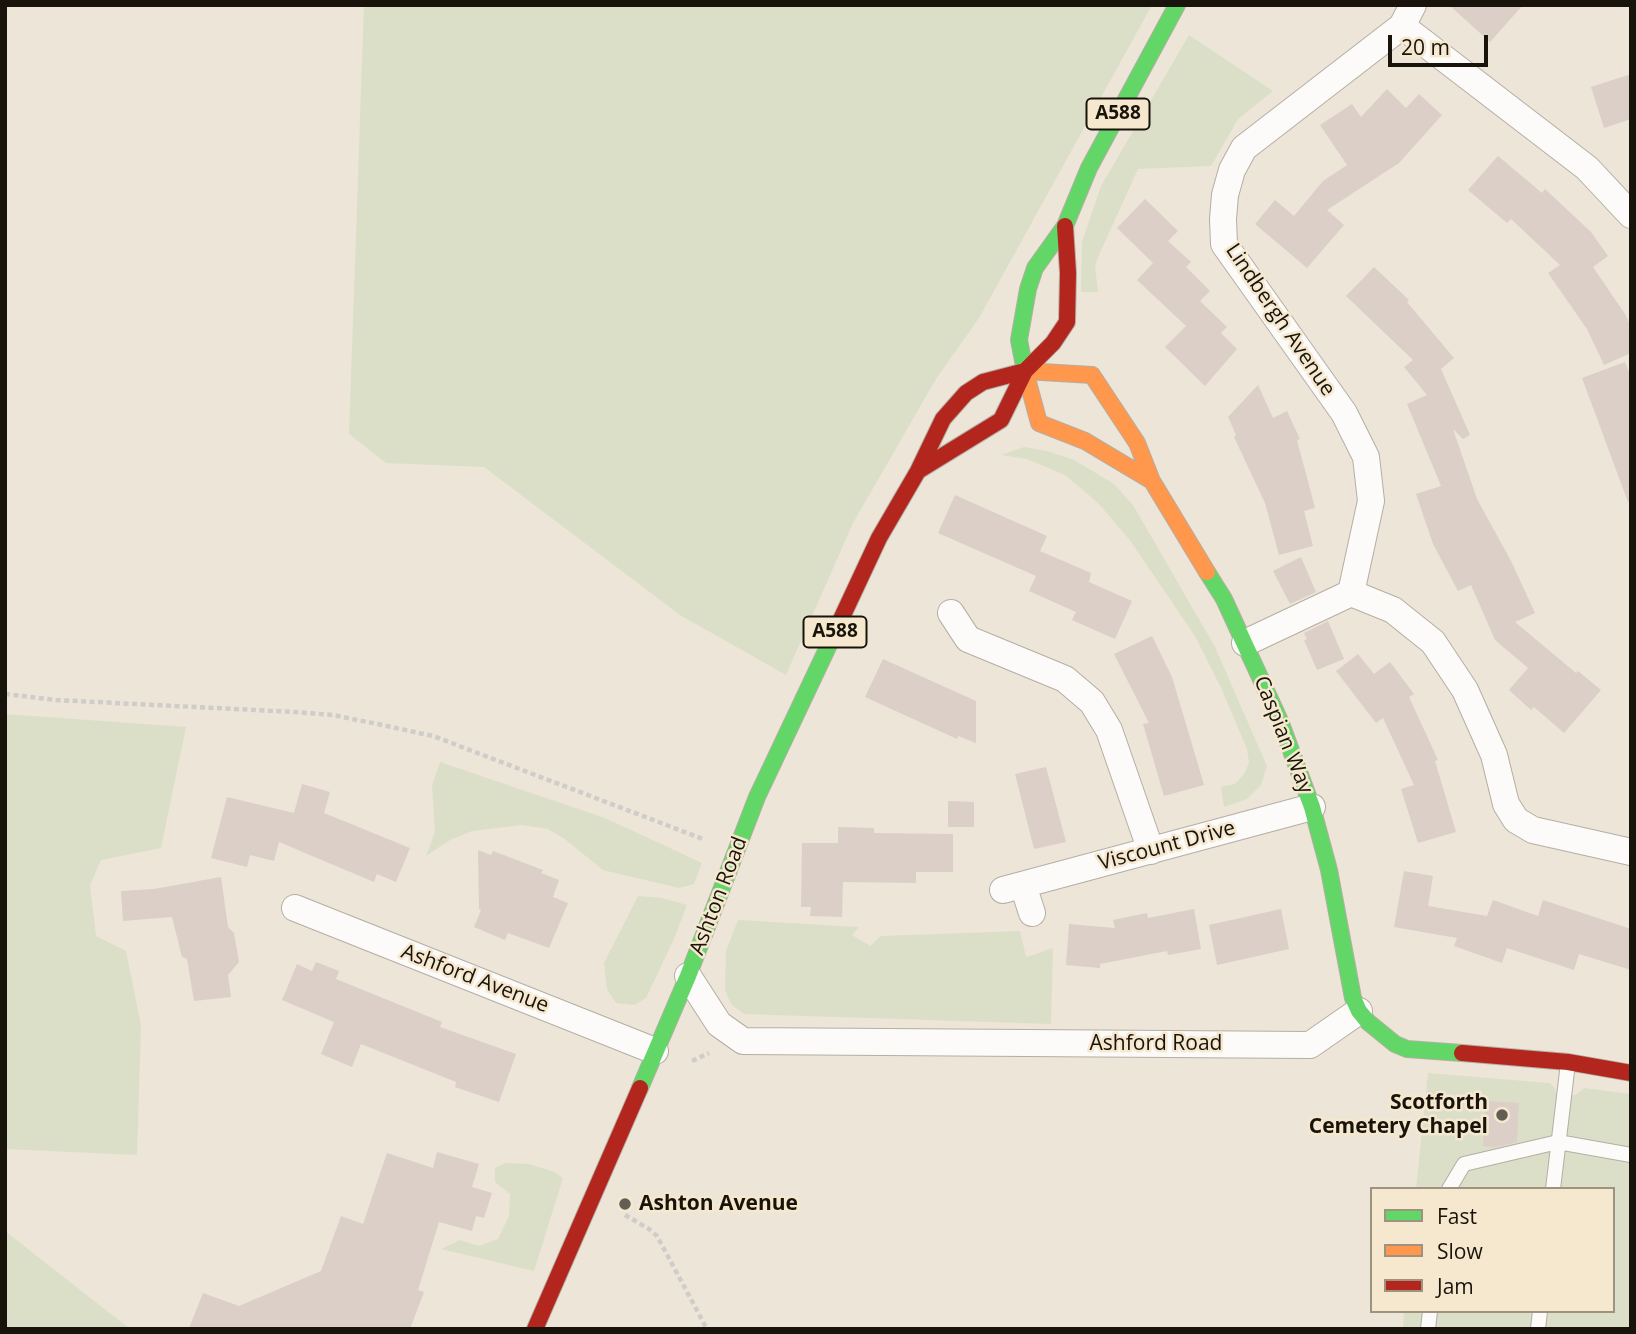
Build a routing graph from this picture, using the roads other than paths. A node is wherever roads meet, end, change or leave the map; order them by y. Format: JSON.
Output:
{"nodes":[{"id":1,"x":1177,"y":5,"type":"edge"},
{"id":2,"x":1408,"y":16,"type":"edge"},
{"id":3,"x":1631,"y":215,"type":"edge"},
{"id":4,"x":1065,"y":226,"type":"junction"},
{"id":5,"x":1025,"y":372,"type":"junction"},
{"id":6,"x":918,"y":471,"type":"junction"},
{"id":7,"x":1152,"y":481,"type":"junction"},
{"id":8,"x":1351,"y":593,"type":"junction"},
{"id":9,"x":951,"y":613,"type":"dead end"},
{"id":10,"x":1245,"y":643,"type":"junction"},
{"id":11,"x":1312,"y":807,"type":"junction"},
{"id":12,"x":1151,"y":851,"type":"junction"},
{"id":13,"x":1631,"y":852,"type":"edge"},
{"id":14,"x":295,"y":908,"type":"dead end"},
{"id":15,"x":1032,"y":913,"type":"dead end"},
{"id":16,"x":688,"y":976,"type":"junction"},
{"id":17,"x":1359,"y":1011,"type":"junction"},
{"id":18,"x":655,"y":1051,"type":"junction"},
{"id":19,"x":1569,"y":1062,"type":"junction"},
{"id":20,"x":1631,"y":1073,"type":"edge"},
{"id":21,"x":1558,"y":1142,"type":"junction"},
{"id":22,"x":1631,"y":1155,"type":"edge"},
{"id":23,"x":1450,"y":1187,"type":"edge"},
{"id":24,"x":1553,"y":1187,"type":"edge"},
{"id":25,"x":535,"y":1329,"type":"edge"}],
"edges":[{"from":1,"to":4,"type":"main road","name":"Ashton Road","number":"A588"},
{"from":2,"to":3,"type":"street"},
{"from":2,"to":8,"type":"street","name":"Lindbergh Avenue"},
{"from":4,"to":5,"type":"main road","name":"Ashton Road","number":"A588"},
{"from":4,"to":5,"type":"main road","name":"Ashton Road","number":"A588"},
{"from":5,"to":6,"type":"main road","name":"Ashton Road"},
{"from":5,"to":6,"type":"main road","name":"Ashton Road","number":"A588"},
{"from":5,"to":7,"type":"main road","name":"Caspian Way"},
{"from":5,"to":7,"type":"main road","name":"Caspian Way"},
{"from":6,"to":16,"type":"main road","name":"Ashton Road","number":"A588"},
{"from":7,"to":10,"type":"main road","name":"Caspian Way"},
{"from":8,"to":10,"type":"street"},
{"from":8,"to":13,"type":"street"},
{"from":9,"to":12,"type":"street"},
{"from":10,"to":11,"type":"main road","name":"Caspian Way"},
{"from":11,"to":12,"type":"street","name":"Viscount Drive"},
{"from":11,"to":17,"type":"main road","name":"Caspian Way"},
{"from":12,"to":15,"type":"street","name":"Viscount Drive"},
{"from":14,"to":18,"type":"street","name":"Ashford Avenue"},
{"from":16,"to":17,"type":"street","name":"Ashford Road"},
{"from":16,"to":18,"type":"main road","name":"Ashton Road","number":"A588"},
{"from":17,"to":19,"type":"main road"},
{"from":18,"to":25,"type":"main road","name":"Ashton Road","number":"A588"},
{"from":19,"to":20,"type":"main road"},
{"from":19,"to":21,"type":"lane"},
{"from":21,"to":22,"type":"lane"},
{"from":21,"to":23,"type":"lane"},
{"from":21,"to":24,"type":"lane"}]}
